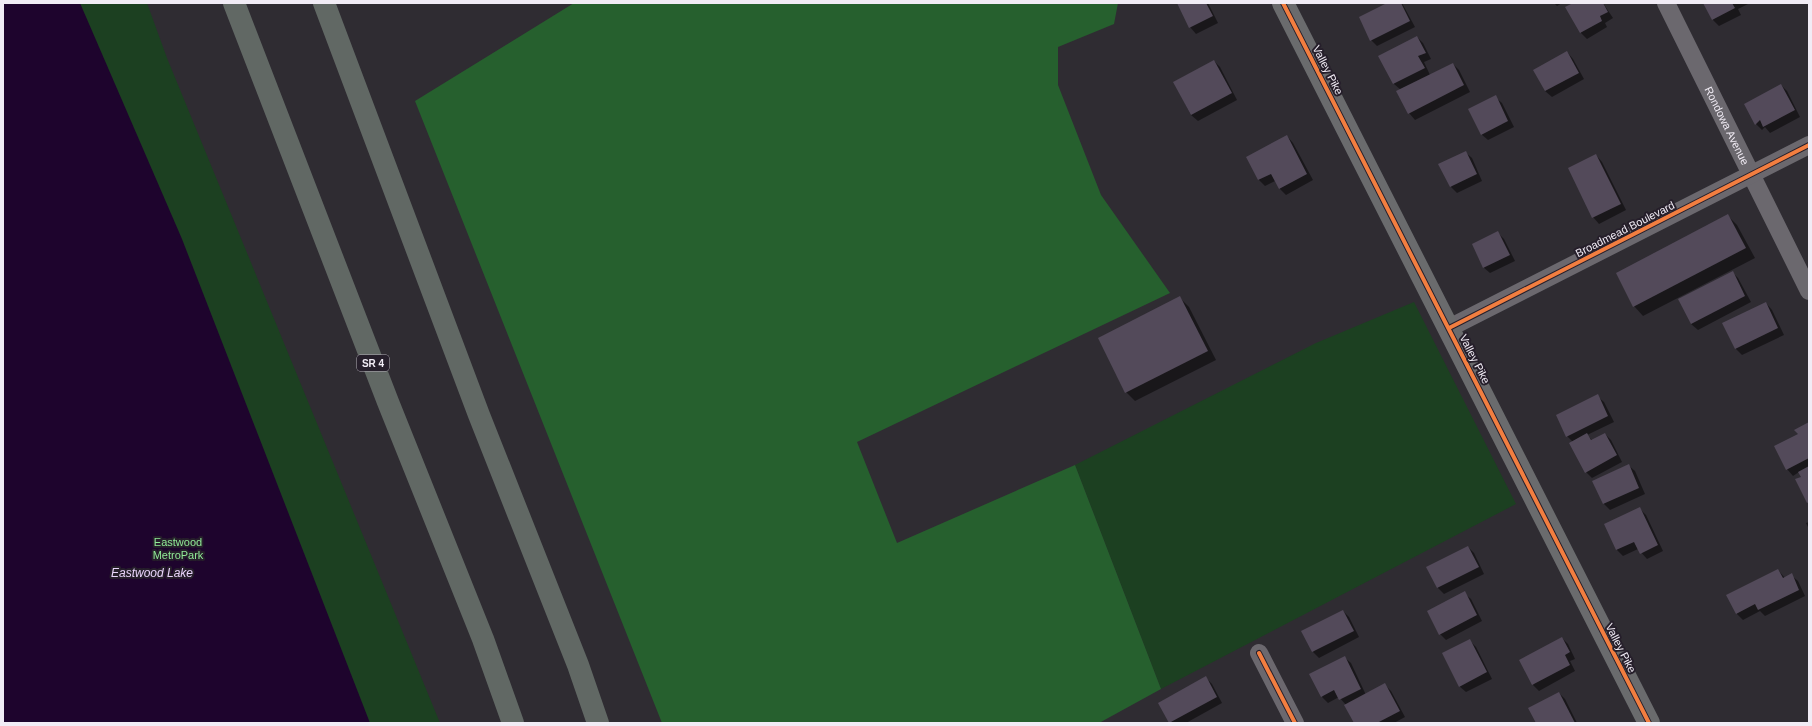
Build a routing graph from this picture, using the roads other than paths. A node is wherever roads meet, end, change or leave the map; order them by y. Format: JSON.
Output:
{"nodes":[{"id":1,"x":234,"y":3,"type":"edge"},
{"id":2,"x":324,"y":3,"type":"edge"},
{"id":3,"x":1283,"y":3,"type":"edge"},
{"id":4,"x":1666,"y":3,"type":"edge"},
{"id":5,"x":1809,"y":145,"type":"edge"},
{"id":6,"x":1751,"y":174,"type":"junction"},
{"id":7,"x":1809,"y":291,"type":"edge"},
{"id":8,"x":1449,"y":328,"type":"junction"},
{"id":9,"x":1260,"y":653,"type":"dead end"},
{"id":10,"x":512,"y":723,"type":"edge"},
{"id":11,"x":598,"y":723,"type":"edge"},
{"id":12,"x":1295,"y":723,"type":"edge"},
{"id":13,"x":1649,"y":723,"type":"edge"}],
"edges":[{"from":1,"to":10,"type":"highway","number":"SR 4"},
{"from":2,"to":11,"type":"highway"},
{"from":3,"to":8,"type":"street","name":"Valley Pike"},
{"from":4,"to":6,"type":"street","name":"Rondowa Avenue"},
{"from":5,"to":6,"type":"street","name":"Broadmead Boulevard"},
{"from":6,"to":7,"type":"street","name":"Rondowa Avenue"},
{"from":6,"to":8,"type":"street","name":"Broadmead Boulevard"},
{"from":8,"to":13,"type":"street","name":"Valley Pike"},
{"from":9,"to":12,"type":"street"}]}
